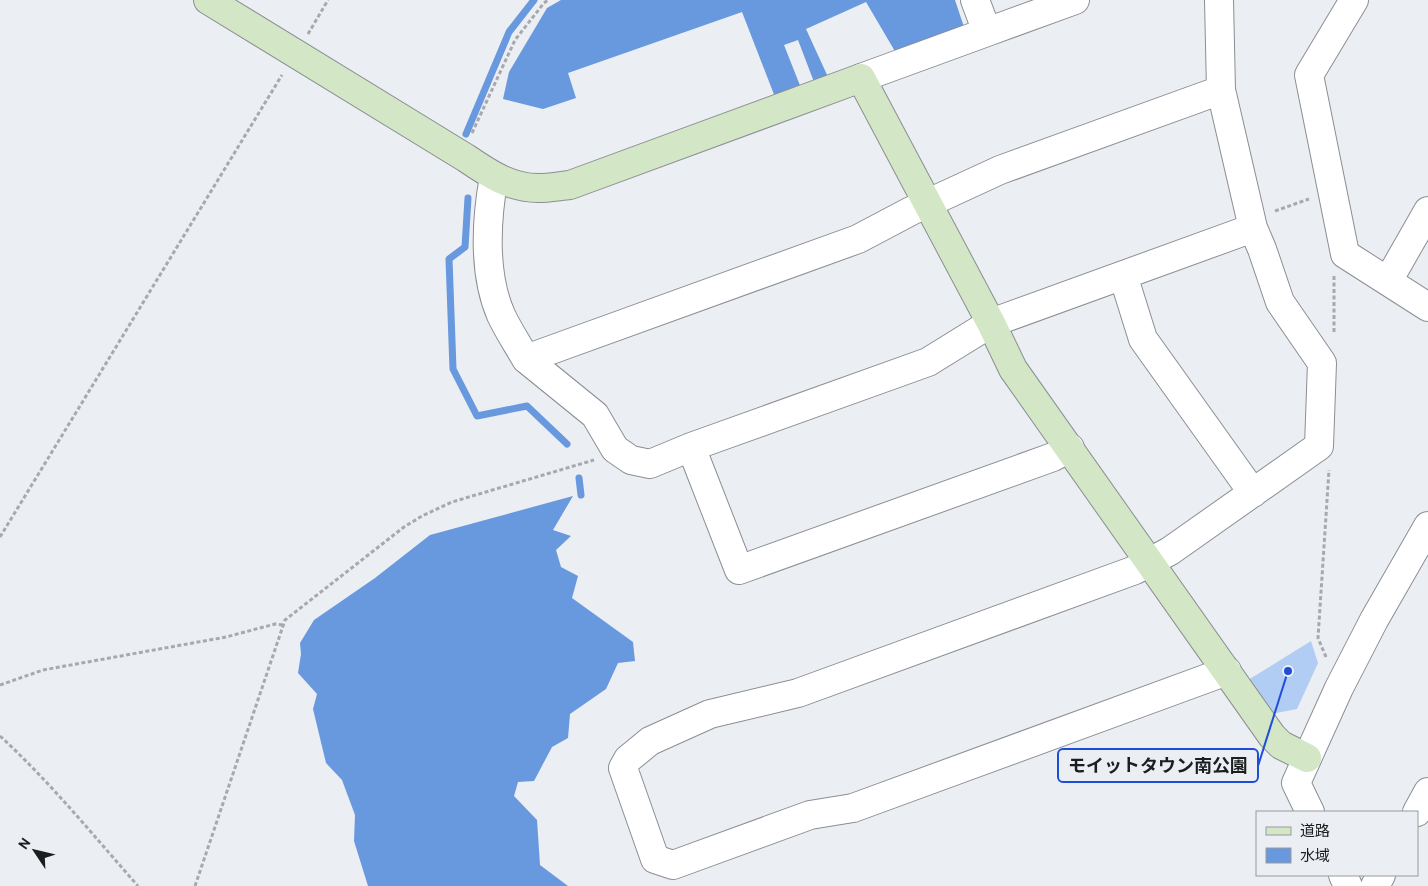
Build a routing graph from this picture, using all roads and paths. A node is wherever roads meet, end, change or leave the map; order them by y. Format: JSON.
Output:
{"nodes":[{"id":1,"x":208,"y":0,"type":"edge"},
{"id":2,"x":328,"y":0,"type":"edge"},
{"id":3,"x":548,"y":0,"type":"edge"},
{"id":4,"x":976,"y":0,"type":"edge"},
{"id":5,"x":1074,"y":0,"type":"edge"},
{"id":6,"x":1219,"y":0,"type":"edge"},
{"id":7,"x":1354,"y":0,"type":"edge"},
{"id":8,"x":987,"y":32,"type":"junction"},
{"id":9,"x":296,"y":53,"type":"junction"},
{"id":10,"x":862,"y":78,"type":"junction"},
{"id":11,"x":1221,"y":90,"type":"junction"},
{"id":12,"x":466,"y":158,"type":"junction"},
{"id":13,"x":494,"y":177,"type":"junction"},
{"id":14,"x":1310,"y":199,"type":"dead end"},
{"id":15,"x":928,"y":203,"type":"junction"},
{"id":16,"x":1428,"y":211,"type":"edge"},
{"id":17,"x":1252,"y":224,"type":"junction"},
{"id":18,"x":1123,"y":275,"type":"junction"},
{"id":19,"x":1388,"y":281,"type":"junction"},
{"id":20,"x":1428,"y":307,"type":"edge"},
{"id":21,"x":991,"y":323,"type":"junction"},
{"id":22,"x":526,"y":359,"type":"junction"},
{"id":23,"x":691,"y":447,"type":"junction"},
{"id":24,"x":1070,"y":448,"type":"junction"},
{"id":25,"x":615,"y":449,"type":"junction"},
{"id":26,"x":1253,"y":493,"type":"junction"},
{"id":27,"x":1428,"y":526,"type":"edge"},
{"id":28,"x":0,"y":537,"type":"edge"},
{"id":29,"x":1151,"y":562,"type":"junction"},
{"id":30,"x":283,"y":625,"type":"junction"},
{"id":31,"x":1227,"y":670,"type":"junction"},
{"id":32,"x":0,"y":685,"type":"edge"},
{"id":33,"x":0,"y":736,"type":"edge"},
{"id":34,"x":1307,"y":758,"type":"junction"},
{"id":35,"x":1428,"y":792,"type":"edge"},
{"id":36,"x":1310,"y":811,"type":"edge"},
{"id":37,"x":1418,"y":811,"type":"edge"},
{"id":38,"x":138,"y":886,"type":"edge"},
{"id":39,"x":195,"y":886,"type":"edge"}],
"edges":[{"from":1,"to":9,"type":"street"},
{"from":2,"to":9,"type":"path"},
{"from":3,"to":12,"type":"path"},
{"from":4,"to":8,"type":"street"},
{"from":5,"to":8,"type":"street"},
{"from":6,"to":11,"type":"street"},
{"from":7,"to":19,"type":"street"},
{"from":8,"to":10,"type":"street"},
{"from":9,"to":12,"type":"street"},
{"from":9,"to":28,"type":"path"},
{"from":10,"to":13,"type":"street"},
{"from":10,"to":15,"type":"street"},
{"from":11,"to":15,"type":"street"},
{"from":11,"to":17,"type":"street"},
{"from":12,"to":13,"type":"street"},
{"from":13,"to":22,"type":"street"},
{"from":14,"to":17,"type":"path"},
{"from":15,"to":21,"type":"street"},
{"from":15,"to":22,"type":"street"},
{"from":16,"to":19,"type":"street"},
{"from":17,"to":18,"type":"street"},
{"from":17,"to":26,"type":"street"},
{"from":18,"to":21,"type":"street"},
{"from":18,"to":26,"type":"street"},
{"from":19,"to":20,"type":"street"},
{"from":21,"to":23,"type":"street"},
{"from":21,"to":24,"type":"street"},
{"from":22,"to":25,"type":"street"},
{"from":23,"to":24,"type":"street"},
{"from":23,"to":25,"type":"street"},
{"from":24,"to":29,"type":"street"},
{"from":25,"to":30,"type":"path"},
{"from":26,"to":29,"type":"street"},
{"from":27,"to":34,"type":"street"},
{"from":29,"to":31,"type":"street"},
{"from":29,"to":31,"type":"street"},
{"from":30,"to":32,"type":"path"},
{"from":30,"to":39,"type":"path"},
{"from":31,"to":34,"type":"street"},
{"from":33,"to":38,"type":"path"},
{"from":34,"to":36,"type":"street"},
{"from":35,"to":37,"type":"street"}]}
